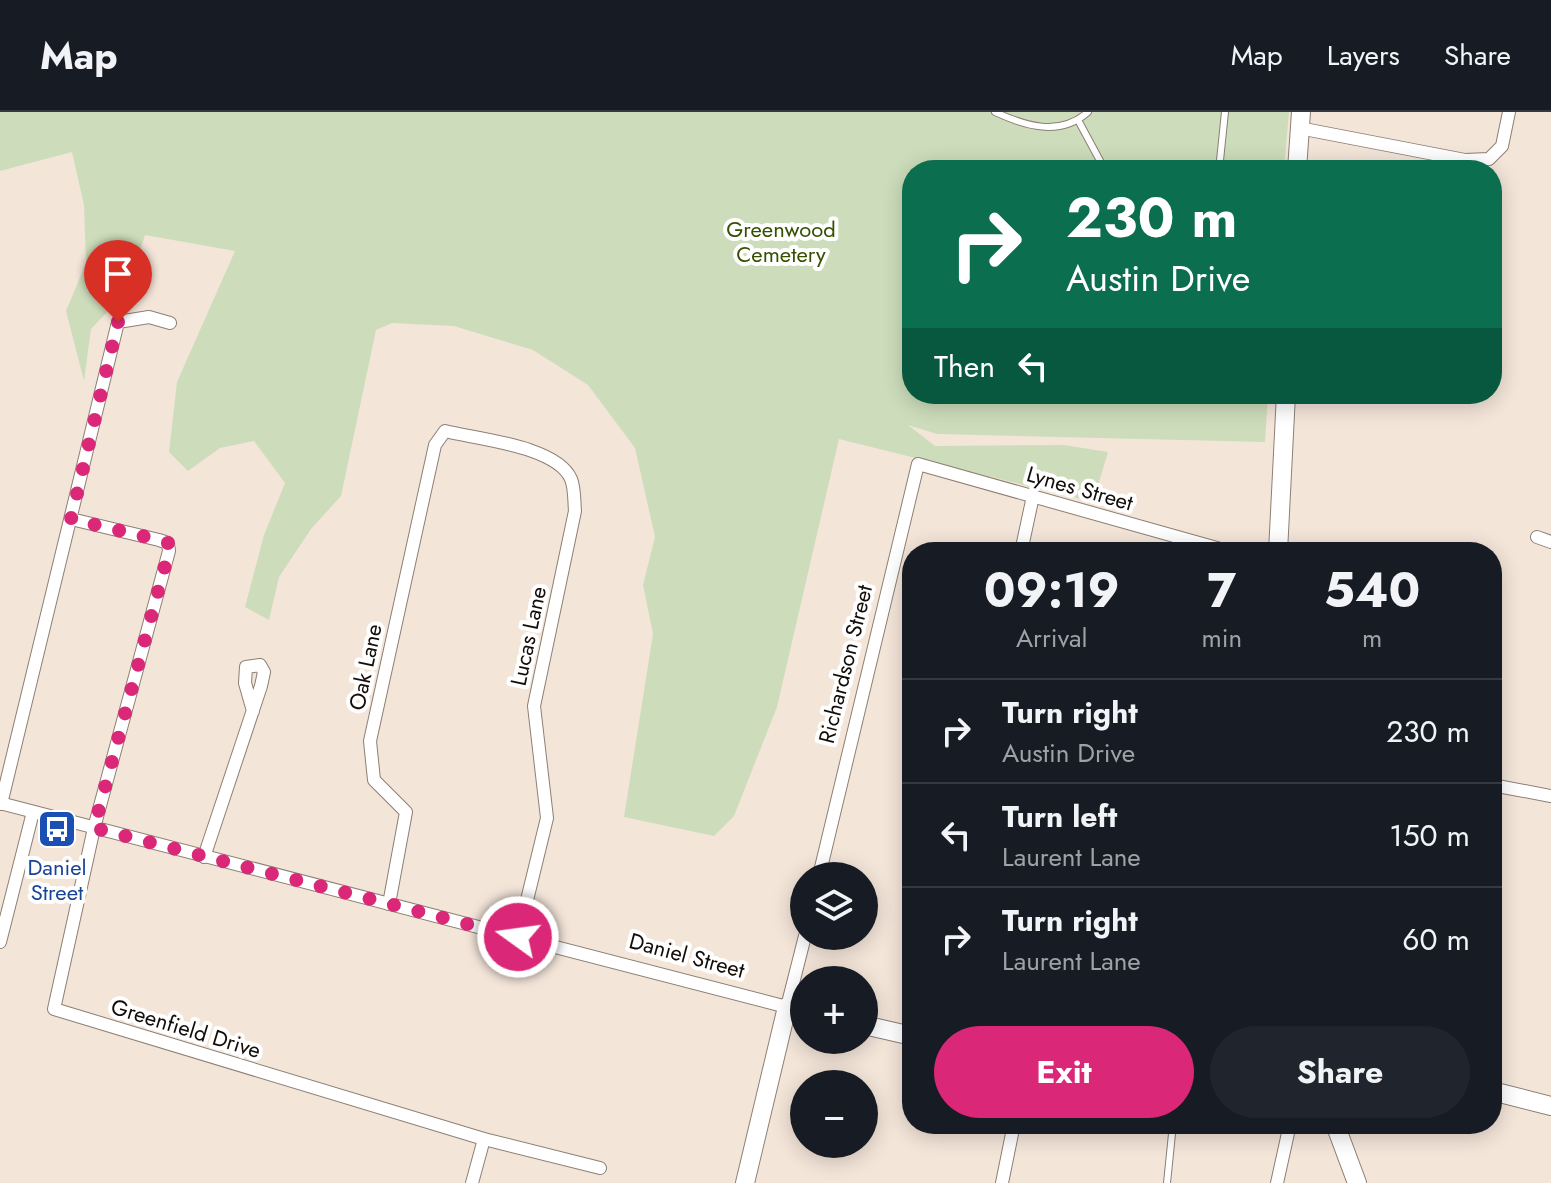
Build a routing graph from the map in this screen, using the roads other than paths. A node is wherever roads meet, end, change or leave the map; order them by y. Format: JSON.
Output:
{"nodes":[{"id":1,"x":995,"y":112,"type":"edge"},
{"id":2,"x":1088,"y":112,"type":"edge"},
{"id":3,"x":1225,"y":112,"type":"edge"},
{"id":4,"x":1509,"y":112,"type":"edge"},
{"id":5,"x":1078,"y":120,"type":"junction"},
{"id":6,"x":1300,"y":120,"type":"edge"},
{"id":7,"x":1100,"y":160,"type":"edge"},
{"id":8,"x":1220,"y":160,"type":"edge"},
{"id":9,"x":1298,"y":160,"type":"edge"},
{"id":10,"x":170,"y":323,"type":"dead end"},
{"id":11,"x":1285,"y":404,"type":"edge"},
{"id":12,"x":445,"y":431,"type":"joint"},
{"id":13,"x":918,"y":464,"type":"joint"},
{"id":14,"x":1033,"y":496,"type":"junction"},
{"id":15,"x":71,"y":519,"type":"junction"},
{"id":16,"x":1537,"y":537,"type":"dead end"},
{"id":17,"x":1023,"y":542,"type":"edge"},
{"id":18,"x":1196,"y":542,"type":"edge"},
{"id":19,"x":1279,"y":542,"type":"edge"},
{"id":20,"x":1551,"y":542,"type":"edge"},
{"id":21,"x":253,"y":711,"type":"dead end"},
{"id":22,"x":1502,"y":787,"type":"edge"},
{"id":23,"x":1551,"y":796,"type":"edge"},
{"id":24,"x":0,"y":804,"type":"edge"},
{"id":25,"x":33,"y":812,"type":"junction"},
{"id":26,"x":94,"y":828,"type":"junction"},
{"id":27,"x":204,"y":857,"type":"junction"},
{"id":28,"x":822,"y":862,"type":"edge"},
{"id":29,"x":389,"y":904,"type":"junction"},
{"id":30,"x":518,"y":937,"type":"junction"},
{"id":31,"x":0,"y":942,"type":"edge"},
{"id":32,"x":790,"y":1007,"type":"edge"},
{"id":33,"x":878,"y":1028,"type":"edge"},
{"id":34,"x":790,"y":1029,"type":"edge"},
{"id":35,"x":902,"y":1034,"type":"edge"},
{"id":36,"x":1502,"y":1094,"type":"edge"},
{"id":37,"x":1551,"y":1106,"type":"edge"},
{"id":38,"x":1012,"y":1134,"type":"edge"},
{"id":39,"x":1172,"y":1134,"type":"edge"},
{"id":40,"x":1288,"y":1134,"type":"edge"},
{"id":41,"x":1339,"y":1134,"type":"edge"},
{"id":42,"x":484,"y":1139,"type":"junction"},
{"id":43,"x":600,"y":1168,"type":"dead end"},
{"id":44,"x":472,"y":1183,"type":"edge"},
{"id":45,"x":745,"y":1183,"type":"edge"},
{"id":46,"x":1002,"y":1183,"type":"edge"},
{"id":47,"x":1167,"y":1183,"type":"edge"},
{"id":48,"x":1277,"y":1183,"type":"edge"},
{"id":49,"x":1357,"y":1183,"type":"edge"}],
"edges":[{"from":1,"to":5,"type":"lane"},
{"from":2,"to":5,"type":"lane"},
{"from":3,"to":8,"type":"lane"},
{"from":4,"to":6,"type":"street"},
{"from":5,"to":7,"type":"lane"},
{"from":6,"to":9,"type":"street"},
{"from":10,"to":15,"type":"street"},
{"from":11,"to":19,"type":"street"},
{"from":12,"to":29,"type":"street","name":"Oak Lane"},
{"from":12,"to":30,"type":"street","name":"Lucas Lane"},
{"from":13,"to":14,"type":"street","name":"Lynes Street"},
{"from":13,"to":28,"type":"street","name":"Richardson Street"},
{"from":14,"to":17,"type":"street"},
{"from":14,"to":18,"type":"street","name":"Lynes Street"},
{"from":15,"to":24,"type":"street"},
{"from":15,"to":26,"type":"street"},
{"from":16,"to":20,"type":"street"},
{"from":21,"to":27,"type":"street"},
{"from":22,"to":23,"type":"street"},
{"from":24,"to":25,"type":"street","name":"Daniel Street"},
{"from":25,"to":26,"type":"street","name":"Daniel Street"},
{"from":25,"to":31,"type":"street"},
{"from":26,"to":27,"type":"street","name":"Daniel Street"},
{"from":26,"to":42,"type":"street","name":"Greenfield Drive"},
{"from":27,"to":29,"type":"street","name":"Daniel Street"},
{"from":29,"to":30,"type":"street","name":"Daniel Street"},
{"from":30,"to":32,"type":"street","name":"Daniel Street"},
{"from":33,"to":35,"type":"street"},
{"from":34,"to":45,"type":"street"},
{"from":36,"to":37,"type":"street"},
{"from":38,"to":46,"type":"street"},
{"from":39,"to":47,"type":"lane"},
{"from":40,"to":48,"type":"street"},
{"from":41,"to":49,"type":"street"},
{"from":42,"to":43,"type":"street","name":"Greenfield Drive"},
{"from":42,"to":44,"type":"street"}]}
